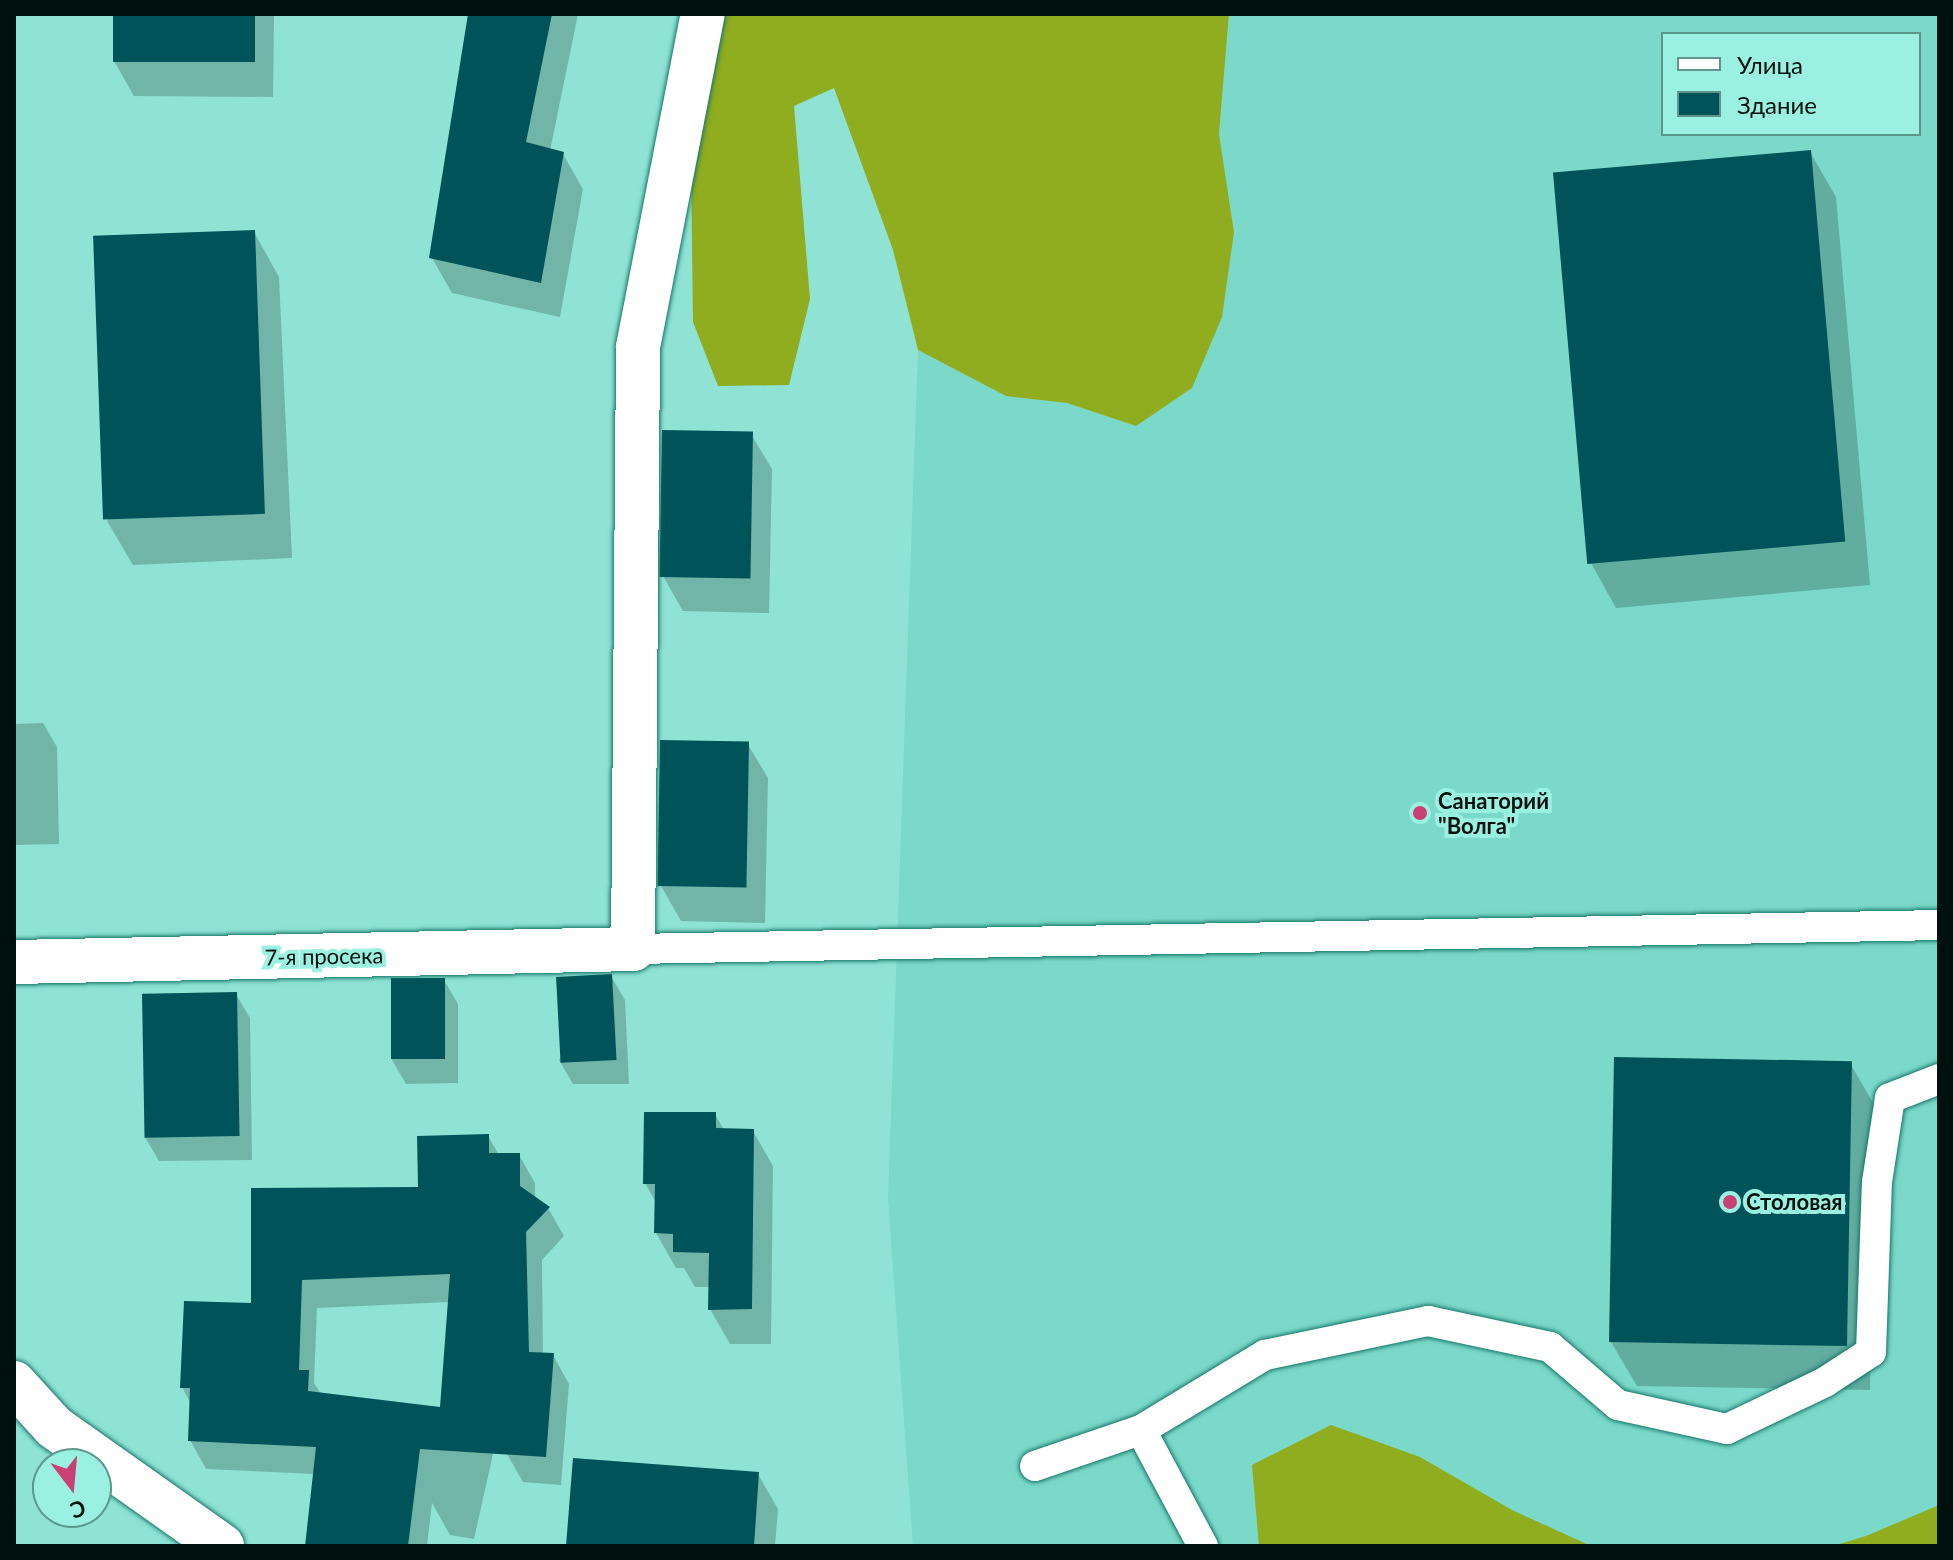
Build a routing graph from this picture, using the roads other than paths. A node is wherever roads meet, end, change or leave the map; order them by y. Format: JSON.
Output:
{"nodes":[{"id":1,"x":703,"y":14,"type":"edge"},
{"id":2,"x":1939,"y":925,"type":"edge"},
{"id":3,"x":633,"y":949,"type":"junction"},
{"id":4,"x":14,"y":962,"type":"edge"},
{"id":5,"x":1939,"y":1079,"type":"edge"},
{"id":6,"x":14,"y":1383,"type":"edge"},
{"id":7,"x":1141,"y":1430,"type":"junction"},
{"id":8,"x":1035,"y":1466,"type":"dead end"},
{"id":9,"x":222,"y":1546,"type":"edge"},
{"id":10,"x":1203,"y":1546,"type":"edge"}],
"edges":[{"from":1,"to":3,"type":"street"},
{"from":2,"to":3,"type":"lane"},
{"from":3,"to":4,"type":"street","name":"7-я просека"},
{"from":5,"to":7,"type":"lane"},
{"from":6,"to":9,"type":"street"},
{"from":7,"to":8,"type":"lane"},
{"from":7,"to":10,"type":"lane"}]}
